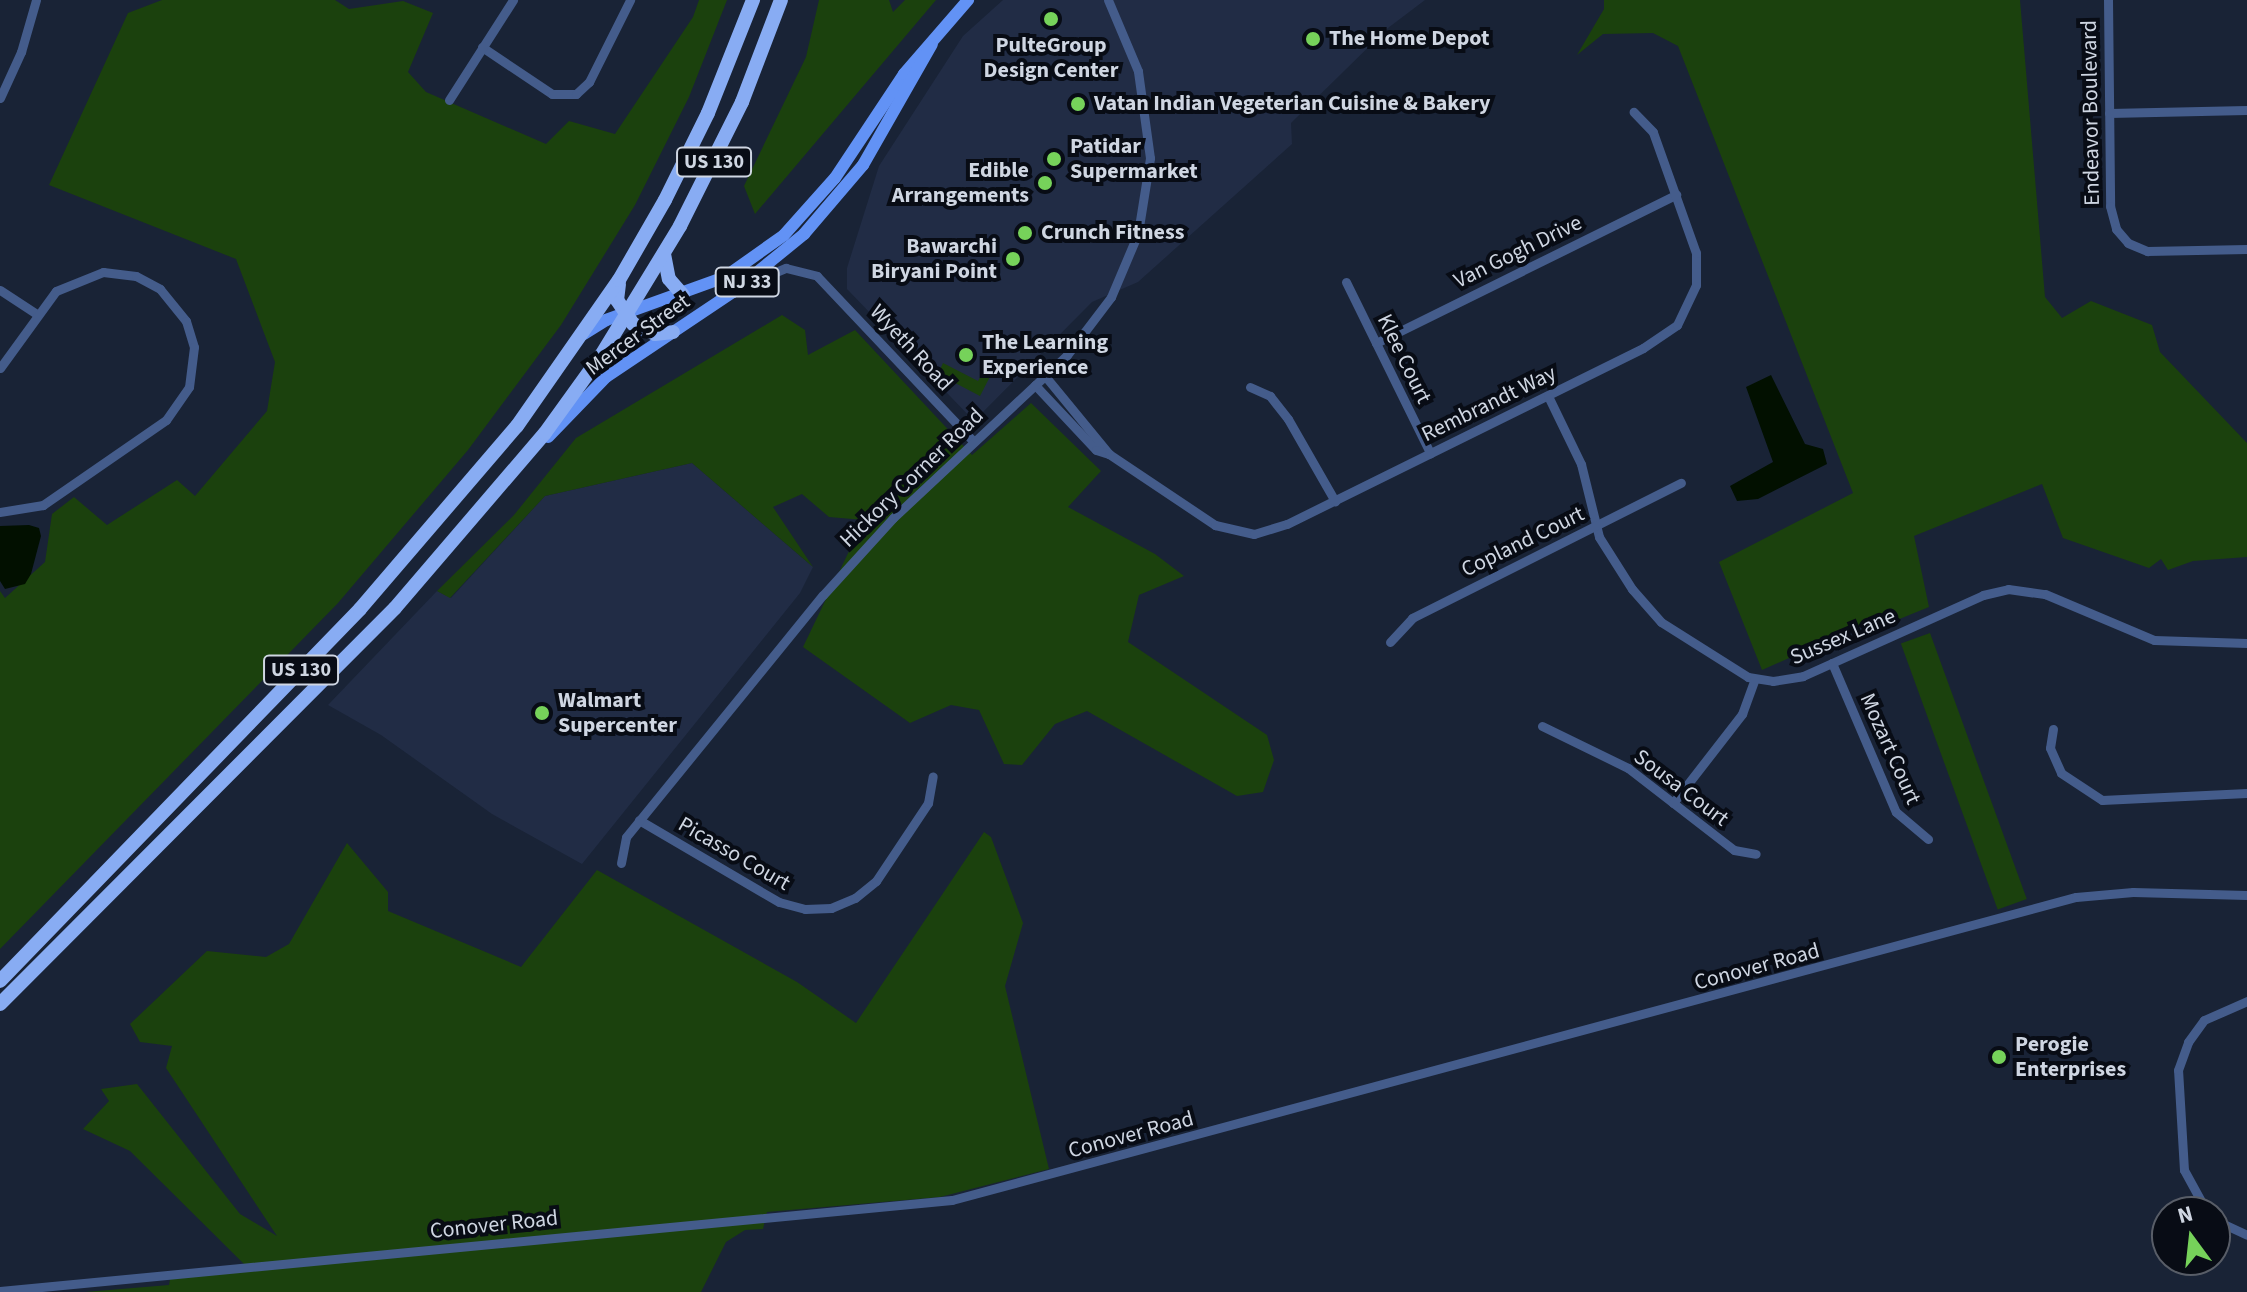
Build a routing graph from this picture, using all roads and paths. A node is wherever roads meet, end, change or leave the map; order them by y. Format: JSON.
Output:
{"nodes":[{"id":1,"x":36,"y":0,"type":"edge"},
{"id":2,"x":513,"y":0,"type":"edge"},
{"id":3,"x":630,"y":0,"type":"edge"},
{"id":4,"x":753,"y":0,"type":"edge"},
{"id":5,"x":781,"y":0,"type":"edge"},
{"id":6,"x":968,"y":0,"type":"edge"},
{"id":7,"x":1108,"y":0,"type":"edge"},
{"id":8,"x":2108,"y":0,"type":"edge"},
{"id":9,"x":932,"y":44,"type":"junction"},
{"id":10,"x":482,"y":47,"type":"junction"},
{"id":11,"x":0,"y":98,"type":"edge"},
{"id":12,"x":449,"y":100,"type":"dead end"},
{"id":13,"x":2247,"y":110,"type":"edge"},
{"id":14,"x":1634,"y":112,"type":"dead end"},
{"id":15,"x":2109,"y":113,"type":"junction"},
{"id":16,"x":1676,"y":195,"type":"junction"},
{"id":17,"x":2247,"y":249,"type":"edge"},
{"id":18,"x":664,"y":253,"type":"junction"},
{"id":19,"x":619,"y":280,"type":"junction"},
{"id":20,"x":1346,"y":282,"type":"dead end"},
{"id":21,"x":0,"y":290,"type":"edge"},
{"id":22,"x":733,"y":292,"type":"junction"},
{"id":23,"x":683,"y":295,"type":"junction"},
{"id":24,"x":35,"y":313,"type":"junction"},
{"id":25,"x":627,"y":315,"type":"junction"},
{"id":26,"x":673,"y":332,"type":"junction"},
{"id":27,"x":579,"y":339,"type":"junction"},
{"id":28,"x":1376,"y":343,"type":"junction"},
{"id":29,"x":0,"y":368,"type":"edge"},
{"id":30,"x":1045,"y":376,"type":"junction"},
{"id":31,"x":1035,"y":385,"type":"junction"},
{"id":32,"x":1250,"y":387,"type":"dead end"},
{"id":33,"x":1548,"y":396,"type":"junction"},
{"id":34,"x":974,"y":442,"type":"junction"},
{"id":35,"x":1430,"y":453,"type":"junction"},
{"id":36,"x":1109,"y":454,"type":"junction"},
{"id":37,"x":513,"y":474,"type":"junction"},
{"id":38,"x":1681,"y":483,"type":"dead end"},
{"id":39,"x":1335,"y":501,"type":"junction"},
{"id":40,"x":0,"y":512,"type":"edge"},
{"id":41,"x":1595,"y":527,"type":"junction"},
{"id":42,"x":1390,"y":642,"type":"dead end"},
{"id":43,"x":2247,"y":643,"type":"edge"},
{"id":44,"x":1832,"y":663,"type":"junction"},
{"id":45,"x":1755,"y":679,"type":"junction"},
{"id":46,"x":1542,"y":726,"type":"dead end"},
{"id":47,"x":2053,"y":729,"type":"dead end"},
{"id":48,"x":219,"y":754,"type":"junction"},
{"id":49,"x":235,"y":769,"type":"junction"},
{"id":50,"x":933,"y":776,"type":"dead end"},
{"id":51,"x":2247,"y":793,"type":"edge"},
{"id":52,"x":1673,"y":803,"type":"junction"},
{"id":53,"x":639,"y":820,"type":"junction"},
{"id":54,"x":1928,"y":839,"type":"dead end"},
{"id":55,"x":1756,"y":854,"type":"dead end"},
{"id":56,"x":621,"y":863,"type":"dead end"},
{"id":57,"x":2247,"y":895,"type":"edge"},
{"id":58,"x":0,"y":981,"type":"edge"},
{"id":59,"x":2247,"y":1001,"type":"edge"},
{"id":60,"x":0,"y":1004,"type":"edge"},
{"id":61,"x":2198,"y":1196,"type":"edge"},
{"id":62,"x":0,"y":1291,"type":"edge"}],
"edges":[{"from":1,"to":11,"type":"street"},
{"from":2,"to":10,"type":"street"},
{"from":3,"to":10,"type":"street"},
{"from":4,"to":19,"type":"highway","number":"US 130"},
{"from":5,"to":18,"type":"highway","number":"US 130"},
{"from":6,"to":9,"type":"main road","name":"Mercer Street","number":"NJ 33"},
{"from":7,"to":30,"type":"street","name":"Hickory Corner Road"},
{"from":8,"to":15,"type":"street","name":"Endeavor Boulevard"},
{"from":9,"to":22,"type":"main road","name":"Mercer Street","number":"NJ 33"},
{"from":9,"to":23,"type":"main road","name":"Mercer Street","number":"NJ 33"},
{"from":10,"to":12,"type":"street"},
{"from":13,"to":15,"type":"street"},
{"from":14,"to":16,"type":"street","name":"Rembrandt Way"},
{"from":15,"to":17,"type":"street","name":"Endeavor Boulevard"},
{"from":16,"to":28,"type":"street","name":"Van Gogh Drive"},
{"from":16,"to":33,"type":"street","name":"Rembrandt Way"},
{"from":18,"to":23,"type":"highway"},
{"from":18,"to":25,"type":"highway","number":"US 130"},
{"from":19,"to":25,"type":"highway"},
{"from":19,"to":27,"type":"highway","number":"US 130"},
{"from":20,"to":28,"type":"street","name":"Klee Court"},
{"from":21,"to":24,"type":"street"},
{"from":22,"to":26,"type":"main road","name":"Mercer Street","number":"NJ 33"},
{"from":22,"to":34,"type":"street","name":"Wyeth Road"},
{"from":23,"to":25,"type":"main road","name":"Mercer Street","number":"NJ 33"},
{"from":24,"to":29,"type":"street"},
{"from":24,"to":40,"type":"street"},
{"from":25,"to":26,"type":"highway"},
{"from":25,"to":27,"type":"main road","name":"Mercer Street","number":"NJ 33"},
{"from":25,"to":37,"type":"highway","number":"US 130"},
{"from":26,"to":37,"type":"main road","name":"Mercer Street","number":"NJ 33"},
{"from":27,"to":48,"type":"highway","number":"US 130"},
{"from":28,"to":35,"type":"street","name":"Klee Court"},
{"from":30,"to":31,"type":"street","name":"Hickory Corner Road"},
{"from":30,"to":36,"type":"street","name":"Rembrandt Way"},
{"from":31,"to":34,"type":"street","name":"Hickory Corner Road"},
{"from":31,"to":36,"type":"street","name":"Rembrandt Way"},
{"from":32,"to":39,"type":"street"},
{"from":33,"to":35,"type":"street","name":"Rembrandt Way"},
{"from":33,"to":41,"type":"street"},
{"from":34,"to":53,"type":"street","name":"Hickory Corner Road"},
{"from":35,"to":39,"type":"street","name":"Rembrandt Way"},
{"from":36,"to":39,"type":"street","name":"Rembrandt Way"},
{"from":37,"to":49,"type":"highway","number":"US 130"},
{"from":38,"to":41,"type":"street","name":"Copland Court"},
{"from":41,"to":42,"type":"street","name":"Copland Court"},
{"from":41,"to":45,"type":"street"},
{"from":43,"to":44,"type":"street","name":"Sussex Lane"},
{"from":44,"to":45,"type":"street","name":"Sussex Lane"},
{"from":44,"to":54,"type":"street","name":"Mozart Court"},
{"from":45,"to":52,"type":"street"},
{"from":46,"to":52,"type":"street","name":"Sousa Court"},
{"from":47,"to":51,"type":"street"},
{"from":48,"to":49,"type":"street"},
{"from":48,"to":58,"type":"highway","number":"US 130"},
{"from":49,"to":60,"type":"highway","number":"US 130"},
{"from":50,"to":53,"type":"street","name":"Picasso Court"},
{"from":52,"to":55,"type":"street","name":"Sousa Court"},
{"from":53,"to":56,"type":"street","name":"Hickory Corner Road"},
{"from":57,"to":62,"type":"street","name":"Conover Road"},
{"from":59,"to":61,"type":"street"}]}
